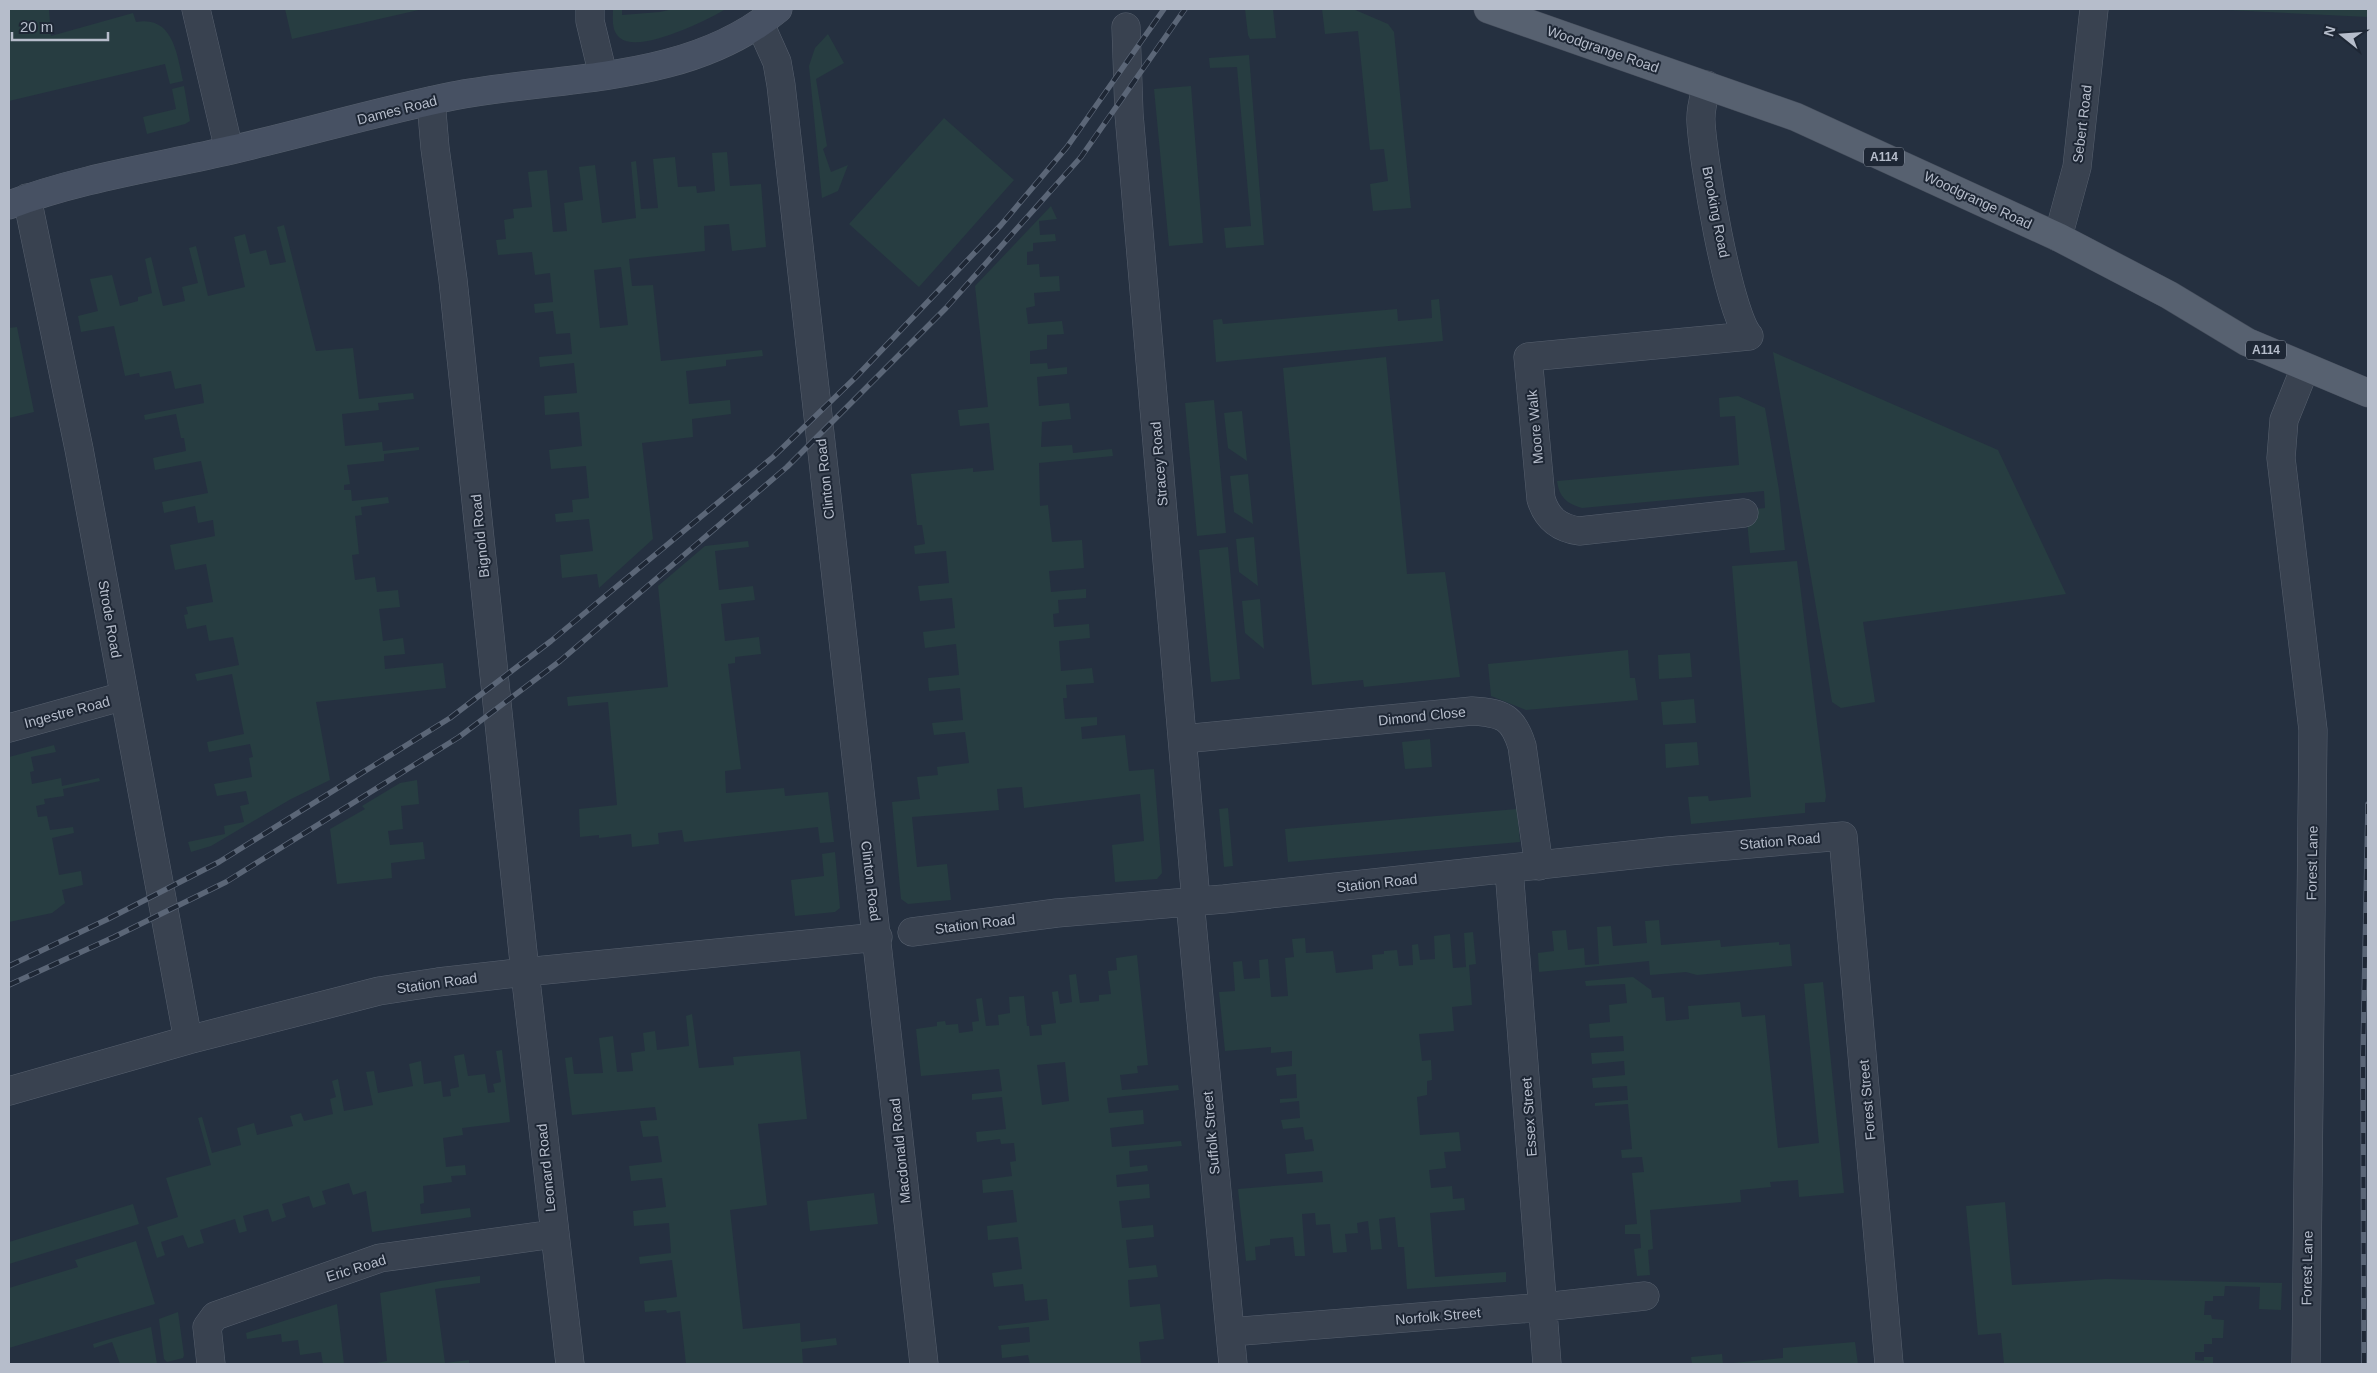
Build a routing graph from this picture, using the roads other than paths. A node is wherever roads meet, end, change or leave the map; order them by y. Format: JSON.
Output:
{"nodes":[{"id":1,"x":196,"y":9,"type":"edge"},
{"id":2,"x":590,"y":9,"type":"edge"},
{"id":3,"x":1488,"y":9,"type":"edge"},
{"id":4,"x":2094,"y":9,"type":"edge"},
{"id":5,"x":769,"y":16,"type":"edge"},
{"id":6,"x":1126,"y":27,"type":"dead end"},
{"id":7,"x":603,"y":75,"type":"junction"},
{"id":8,"x":1707,"y":85,"type":"junction"},
{"id":9,"x":431,"y":101,"type":"junction"},
{"id":10,"x":229,"y":150,"type":"junction"},
{"id":11,"x":18,"y":202,"type":"edge"},
{"id":12,"x":2058,"y":237,"type":"junction"},
{"id":13,"x":1749,"y":336,"type":"joint"},
{"id":14,"x":2305,"y":368,"type":"junction"},
{"id":15,"x":2368,"y":393,"type":"edge"},
{"id":16,"x":1744,"y":513,"type":"dead end"},
{"id":17,"x":124,"y":696,"type":"junction"},
{"id":18,"x":9,"y":728,"type":"edge"},
{"id":19,"x":1182,"y":739,"type":"junction"},
{"id":20,"x":1843,"y":836,"type":"joint"},
{"id":21,"x":1539,"y":866,"type":"junction"},
{"id":22,"x":1510,"y":870,"type":"junction"},
{"id":23,"x":1193,"y":901,"type":"junction"},
{"id":24,"x":912,"y":932,"type":"dead end"},
{"id":25,"x":878,"y":937,"type":"junction"},
{"id":26,"x":525,"y":972,"type":"junction"},
{"id":27,"x":188,"y":1040,"type":"junction"},
{"id":28,"x":9,"y":1091,"type":"edge"},
{"id":29,"x":554,"y":1234,"type":"junction"},
{"id":30,"x":1645,"y":1296,"type":"dead end"},
{"id":31,"x":1544,"y":1307,"type":"junction"},
{"id":32,"x":1230,"y":1332,"type":"junction"},
{"id":33,"x":211,"y":1364,"type":"edge"},
{"id":34,"x":570,"y":1364,"type":"edge"},
{"id":35,"x":924,"y":1364,"type":"edge"},
{"id":36,"x":1233,"y":1364,"type":"edge"},
{"id":37,"x":1547,"y":1364,"type":"edge"},
{"id":38,"x":1889,"y":1364,"type":"edge"},
{"id":39,"x":2306,"y":1364,"type":"edge"}],
"edges":[{"from":1,"to":10,"type":"street"},
{"from":2,"to":7,"type":"street"},
{"from":3,"to":8,"type":"main road","name":"Woodgrange Road","number":"A114"},
{"from":4,"to":12,"type":"street","name":"Sebert Road"},
{"from":5,"to":7,"type":"main road","name":"Dames Road"},
{"from":5,"to":25,"type":"street","name":"Clinton Road"},
{"from":6,"to":19,"type":"street","name":"Stracey Road"},
{"from":7,"to":9,"type":"main road","name":"Dames Road"},
{"from":8,"to":12,"type":"main road","name":"Woodgrange Road","number":"A114"},
{"from":8,"to":13,"type":"street","name":"Brooking Road"},
{"from":9,"to":10,"type":"main road","name":"Dames Road"},
{"from":9,"to":26,"type":"street","name":"Bignold Road"},
{"from":10,"to":11,"type":"main road","name":"Dames Road"},
{"from":11,"to":17,"type":"street","name":"Strode Road"},
{"from":12,"to":14,"type":"main road","name":"Woodgrange Road","number":"A114"},
{"from":13,"to":16,"type":"street","name":"Moore Walk"},
{"from":14,"to":15,"type":"main road","name":"Woodgrange Road","number":"A114"},
{"from":14,"to":39,"type":"street","name":"Forest Lane"},
{"from":17,"to":18,"type":"street","name":"Ingestre Road"},
{"from":17,"to":27,"type":"street","name":"Strode Road"},
{"from":19,"to":21,"type":"street","name":"Dimond Close"},
{"from":19,"to":23,"type":"street","name":"Stracey Road"},
{"from":20,"to":21,"type":"street","name":"Station Road"},
{"from":20,"to":38,"type":"street","name":"Forest Street"},
{"from":21,"to":22,"type":"street","name":"Station Road"},
{"from":22,"to":23,"type":"street","name":"Station Road"},
{"from":22,"to":31,"type":"street","name":"Essex Street"},
{"from":23,"to":24,"type":"street","name":"Station Road"},
{"from":23,"to":32,"type":"street","name":"Suffolk Street"},
{"from":25,"to":26,"type":"street","name":"Station Road"},
{"from":25,"to":35,"type":"street","name":"Macdonald Road"},
{"from":26,"to":27,"type":"street","name":"Station Road"},
{"from":26,"to":29,"type":"street","name":"Leonard Road"},
{"from":27,"to":28,"type":"street","name":"Station Road"},
{"from":29,"to":33,"type":"street","name":"Eric Road"},
{"from":29,"to":34,"type":"street","name":"Leonard Road"},
{"from":30,"to":31,"type":"street","name":"Norfolk Street"},
{"from":31,"to":32,"type":"street","name":"Norfolk Street"},
{"from":31,"to":37,"type":"street","name":"Essex Street"},
{"from":32,"to":36,"type":"street","name":"Suffolk Street"}]}
